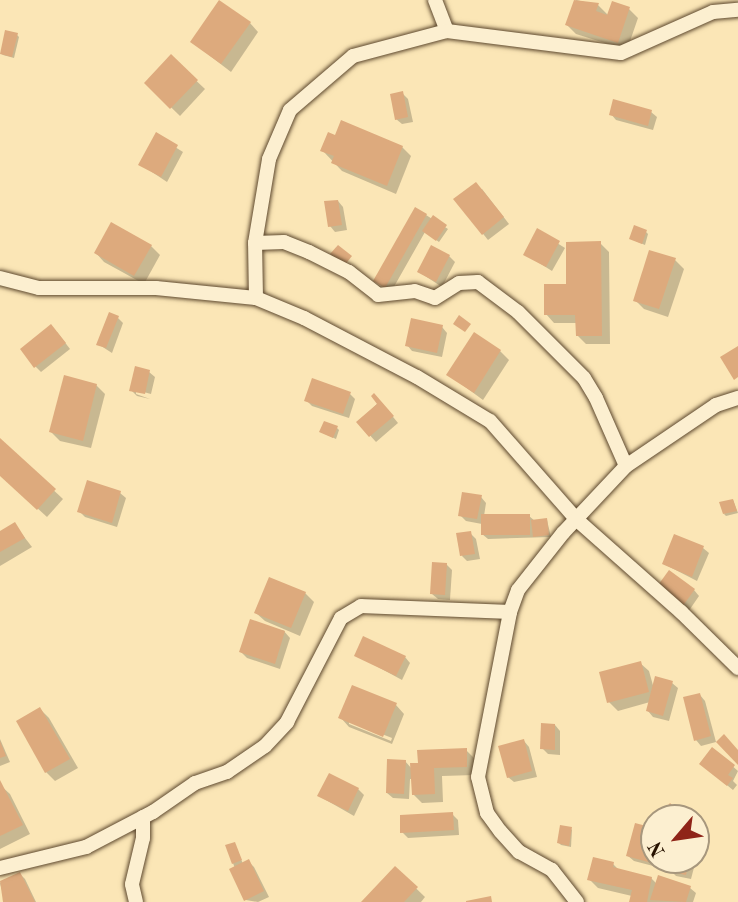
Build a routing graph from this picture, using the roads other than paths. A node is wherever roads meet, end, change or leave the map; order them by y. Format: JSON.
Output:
{"nodes":[{"id":1,"x":436,"y":0,"type":"edge"},
{"id":2,"x":738,"y":10,"type":"edge"},
{"id":3,"x":447,"y":31,"type":"junction"},
{"id":4,"x":255,"y":243,"type":"junction"},
{"id":5,"x":0,"y":278,"type":"edge"},
{"id":6,"x":256,"y":298,"type":"junction"},
{"id":7,"x":738,"y":398,"type":"edge"},
{"id":8,"x":626,"y":466,"type":"junction"},
{"id":9,"x":577,"y":520,"type":"junction"},
{"id":10,"x":510,"y":612,"type":"junction"},
{"id":11,"x":738,"y":668,"type":"edge"},
{"id":12,"x":144,"y":817,"type":"junction"},
{"id":13,"x":0,"y":868,"type":"edge"},
{"id":14,"x":136,"y":902,"type":"edge"},
{"id":15,"x":577,"y":902,"type":"edge"}],
"edges":[{"from":1,"to":3,"type":"street"},
{"from":2,"to":3,"type":"street"},
{"from":3,"to":4,"type":"street"},
{"from":4,"to":6,"type":"street"},
{"from":4,"to":8,"type":"street"},
{"from":5,"to":6,"type":"street"},
{"from":6,"to":9,"type":"street"},
{"from":7,"to":8,"type":"street"},
{"from":8,"to":9,"type":"street"},
{"from":9,"to":10,"type":"street"},
{"from":9,"to":11,"type":"street"},
{"from":10,"to":12,"type":"street"},
{"from":10,"to":15,"type":"street"},
{"from":12,"to":13,"type":"street"},
{"from":12,"to":14,"type":"street"}]}
